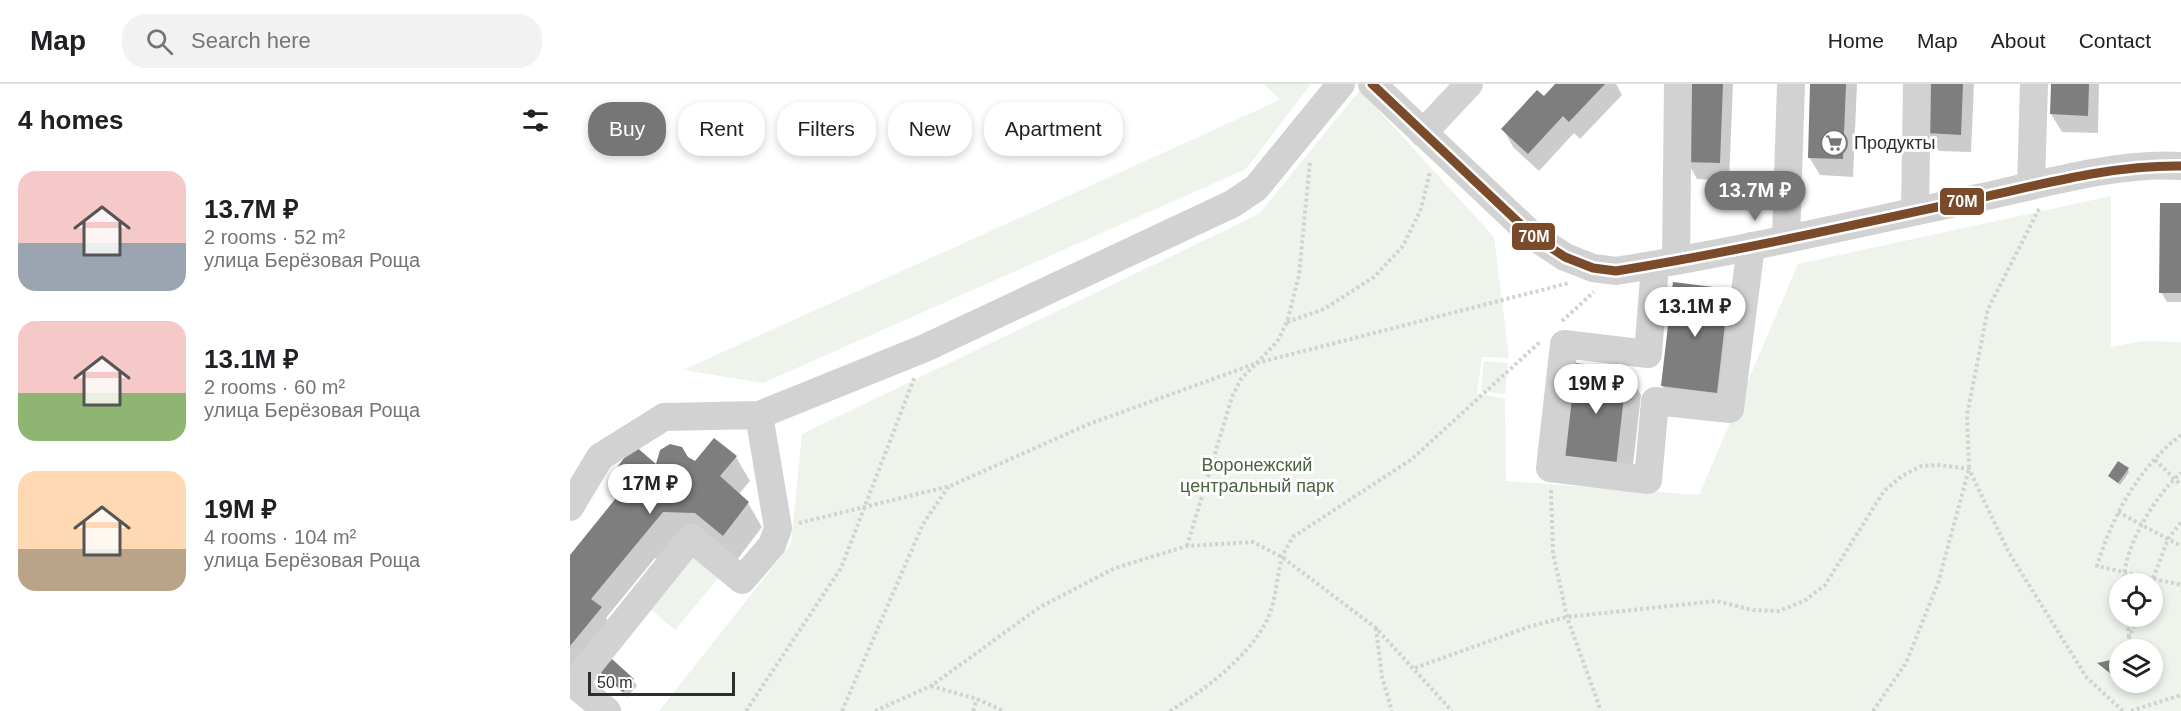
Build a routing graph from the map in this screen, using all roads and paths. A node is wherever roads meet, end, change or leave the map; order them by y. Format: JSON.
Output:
{"nodes":[{"id":1,"x":1341,"y":84,"type":"edge"},
{"id":2,"x":1372,"y":84,"type":"edge"},
{"id":3,"x":1469,"y":84,"type":"edge"},
{"id":4,"x":1678,"y":84,"type":"edge"},
{"id":5,"x":1791,"y":84,"type":"edge"},
{"id":6,"x":1917,"y":84,"type":"edge"},
{"id":7,"x":2034,"y":84,"type":"edge"},
{"id":8,"x":1423,"y":133,"type":"junction"},
{"id":9,"x":1311,"y":157,"type":"dead end"},
{"id":10,"x":2181,"y":166,"type":"edge"},
{"id":11,"x":2042,"y":184,"type":"junction"},
{"id":12,"x":1916,"y":211,"type":"junction"},
{"id":13,"x":1786,"y":240,"type":"junction"},
{"id":14,"x":1751,"y":246,"type":"junction"},
{"id":15,"x":1665,"y":263,"type":"junction"},
{"id":16,"x":1616,"y":271,"type":"junction"},
{"id":17,"x":1570,"y":283,"type":"dead end"},
{"id":18,"x":1287,"y":322,"type":"junction"},
{"id":19,"x":1557,"y":326,"type":"dead end"},
{"id":20,"x":1548,"y":334,"type":"dead end"},
{"id":21,"x":925,"y":348,"type":"junction"},
{"id":22,"x":1257,"y":363,"type":"junction"},
{"id":23,"x":759,"y":415,"type":"junction"},
{"id":24,"x":2181,"y":435,"type":"edge"},
{"id":25,"x":2155,"y":460,"type":"junction"},
{"id":26,"x":1550,"y":468,"type":"junction"},
{"id":27,"x":1969,"y":469,"type":"junction"},
{"id":28,"x":2181,"y":473,"type":"edge"},
{"id":29,"x":2174,"y":478,"type":"junction"},
{"id":30,"x":2181,"y":485,"type":"edge"},
{"id":31,"x":950,"y":486,"type":"junction"},
{"id":32,"x":866,"y":505,"type":"junction"},
{"id":33,"x":570,"y":507,"type":"edge"},
{"id":34,"x":2118,"y":512,"type":"junction"},
{"id":35,"x":2181,"y":522,"type":"edge"},
{"id":36,"x":2141,"y":524,"type":"junction"},
{"id":37,"x":778,"y":528,"type":"junction"},
{"id":38,"x":2168,"y":539,"type":"junction"},
{"id":39,"x":1187,"y":546,"type":"junction"},
{"id":40,"x":2181,"y":546,"type":"edge"},
{"id":41,"x":1282,"y":557,"type":"junction"},
{"id":42,"x":2124,"y":572,"type":"junction"},
{"id":43,"x":2127,"y":573,"type":"edge"},
{"id":44,"x":2155,"y":573,"type":"edge"},
{"id":45,"x":2163,"y":583,"type":"edge"},
{"id":46,"x":2181,"y":585,"type":"edge"},
{"id":47,"x":1567,"y":617,"type":"junction"},
{"id":48,"x":2128,"y":627,"type":"edge"},
{"id":49,"x":2134,"y":627,"type":"edge"},
{"id":50,"x":1376,"y":628,"type":"junction"},
{"id":51,"x":2129,"y":639,"type":"joint"},
{"id":52,"x":1415,"y":668,"type":"junction"},
{"id":53,"x":931,"y":686,"type":"junction"},
{"id":54,"x":2181,"y":695,"type":"edge"},
{"id":55,"x":977,"y":699,"type":"junction"},
{"id":56,"x":607,"y":711,"type":"edge"},
{"id":57,"x":746,"y":711,"type":"edge"},
{"id":58,"x":842,"y":711,"type":"edge"},
{"id":59,"x":875,"y":711,"type":"edge"},
{"id":60,"x":973,"y":711,"type":"edge"},
{"id":61,"x":1004,"y":711,"type":"edge"},
{"id":62,"x":1170,"y":711,"type":"edge"},
{"id":63,"x":1392,"y":711,"type":"edge"},
{"id":64,"x":1452,"y":711,"type":"edge"},
{"id":65,"x":1601,"y":711,"type":"edge"},
{"id":66,"x":1874,"y":711,"type":"edge"},
{"id":67,"x":2123,"y":711,"type":"edge"},
{"id":68,"x":2131,"y":711,"type":"edge"}],
"edges":[{"from":1,"to":21,"type":"street"},
{"from":2,"to":8,"type":"street"},
{"from":3,"to":8,"type":"street"},
{"from":4,"to":15,"type":"street"},
{"from":5,"to":13,"type":"street"},
{"from":6,"to":12,"type":"street"},
{"from":7,"to":11,"type":"street"},
{"from":8,"to":16,"type":"street"},
{"from":8,"to":18,"type":"path"},
{"from":9,"to":18,"type":"path"},
{"from":10,"to":11,"type":"street"},
{"from":11,"to":12,"type":"street"},
{"from":11,"to":27,"type":"path"},
{"from":12,"to":13,"type":"street"},
{"from":13,"to":14,"type":"street"},
{"from":14,"to":15,"type":"street"},
{"from":14,"to":26,"type":"street"},
{"from":15,"to":16,"type":"street"},
{"from":15,"to":26,"type":"street"},
{"from":16,"to":19,"type":"path"},
{"from":17,"to":22,"type":"path"},
{"from":18,"to":22,"type":"path"},
{"from":20,"to":41,"type":"path"},
{"from":21,"to":23,"type":"street"},
{"from":21,"to":32,"type":"path"},
{"from":22,"to":31,"type":"path"},
{"from":22,"to":39,"type":"path"},
{"from":23,"to":33,"type":"street"},
{"from":23,"to":37,"type":"street"},
{"from":24,"to":25,"type":"path"},
{"from":25,"to":29,"type":"path"},
{"from":25,"to":34,"type":"path"},
{"from":26,"to":47,"type":"path"},
{"from":27,"to":47,"type":"path"},
{"from":27,"to":66,"type":"path"},
{"from":27,"to":67,"type":"path"},
{"from":28,"to":29,"type":"path"},
{"from":29,"to":30,"type":"path"},
{"from":29,"to":36,"type":"path"},
{"from":31,"to":32,"type":"path"},
{"from":31,"to":58,"type":"path"},
{"from":32,"to":37,"type":"path"},
{"from":32,"to":57,"type":"path"},
{"from":34,"to":36,"type":"path"},
{"from":34,"to":42,"type":"path"},
{"from":35,"to":38,"type":"path"},
{"from":36,"to":38,"type":"path"},
{"from":36,"to":42,"type":"path"},
{"from":37,"to":56,"type":"street"},
{"from":38,"to":40,"type":"path"},
{"from":38,"to":44,"type":"path"},
{"from":39,"to":41,"type":"path"},
{"from":39,"to":53,"type":"path"},
{"from":41,"to":50,"type":"path"},
{"from":41,"to":62,"type":"path"},
{"from":42,"to":43,"type":"path"},
{"from":45,"to":46,"type":"path"},
{"from":47,"to":52,"type":"path"},
{"from":47,"to":65,"type":"path"},
{"from":48,"to":51,"type":"path"},
{"from":49,"to":51,"type":"path"},
{"from":50,"to":52,"type":"path"},
{"from":50,"to":63,"type":"path"},
{"from":52,"to":64,"type":"path"},
{"from":53,"to":55,"type":"path"},
{"from":53,"to":59,"type":"path"},
{"from":54,"to":68,"type":"path"},
{"from":55,"to":60,"type":"path"},
{"from":55,"to":61,"type":"path"}]}
